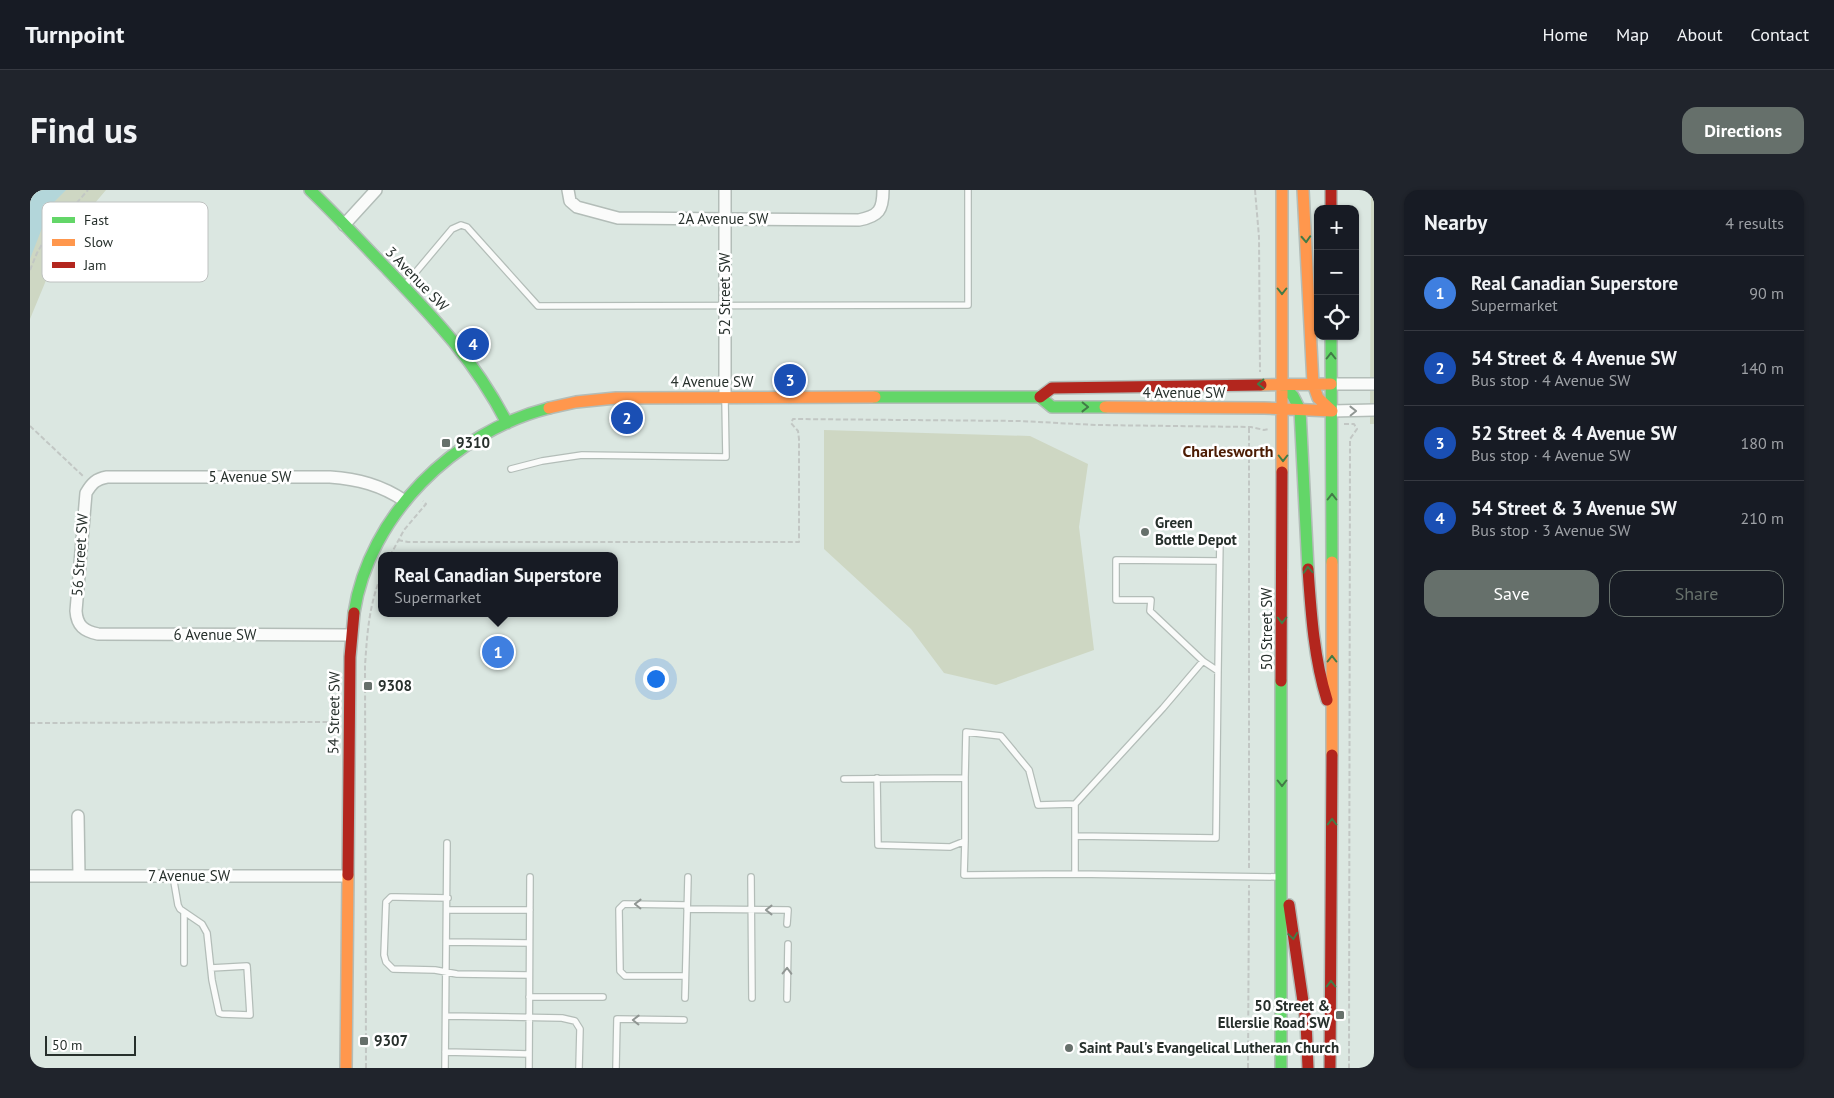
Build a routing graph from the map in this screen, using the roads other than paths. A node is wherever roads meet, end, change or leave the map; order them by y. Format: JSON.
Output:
{"nodes":[{"id":1,"x":310,"y":190,"type":"edge"},
{"id":2,"x":376,"y":190,"type":"edge"},
{"id":3,"x":726,"y":190,"type":"edge"},
{"id":4,"x":883,"y":190,"type":"edge"},
{"id":5,"x":968,"y":190,"type":"edge"},
{"id":6,"x":1282,"y":190,"type":"edge"},
{"id":7,"x":1302,"y":190,"type":"edge"},
{"id":8,"x":1331,"y":190,"type":"edge"},
{"id":9,"x":569,"y":196,"type":"edge"},
{"id":10,"x":1331,"y":205,"type":"edge"},
{"id":11,"x":726,"y":220,"type":"junction"},
{"id":12,"x":344,"y":225,"type":"junction"},
{"id":13,"x":403,"y":286,"type":"junction"},
{"id":14,"x":725,"y":305,"type":"junction"},
{"id":15,"x":1331,"y":340,"type":"edge"},
{"id":16,"x":1282,"y":384,"type":"junction"},
{"id":17,"x":1313,"y":384,"type":"junction"},
{"id":18,"x":1331,"y":384,"type":"junction"},
{"id":19,"x":1374,"y":384,"type":"edge"},
{"id":20,"x":1040,"y":397,"type":"junction"},
{"id":21,"x":725,"y":398,"type":"junction"},
{"id":22,"x":1282,"y":409,"type":"junction"},
{"id":23,"x":1300,"y":410,"type":"junction"},
{"id":24,"x":1374,"y":410,"type":"edge"},
{"id":25,"x":1332,"y":411,"type":"junction"},
{"id":26,"x":506,"y":423,"type":"junction"},
{"id":27,"x":511,"y":469,"type":"dead end"},
{"id":28,"x":91,"y":484,"type":"joint"},
{"id":29,"x":405,"y":500,"type":"junction"},
{"id":30,"x":1220,"y":539,"type":"dead end"},
{"id":31,"x":1219,"y":561,"type":"junction"},
{"id":32,"x":81,"y":627,"type":"joint"},
{"id":33,"x":351,"y":635,"type":"junction"},
{"id":34,"x":1203,"y":661,"type":"junction"},
{"id":35,"x":1218,"y":671,"type":"junction"},
{"id":36,"x":1332,"y":721,"type":"junction"},
{"id":37,"x":877,"y":778,"type":"junction"},
{"id":38,"x":965,"y":778,"type":"junction"},
{"id":39,"x":844,"y":779,"type":"dead end"},
{"id":40,"x":1075,"y":804,"type":"junction"},
{"id":41,"x":78,"y":816,"type":"dead end"},
{"id":42,"x":1075,"y":836,"type":"junction"},
{"id":43,"x":965,"y":841,"type":"junction"},
{"id":44,"x":447,"y":844,"type":"dead end"},
{"id":45,"x":1282,"y":854,"type":"junction"},
{"id":46,"x":1075,"y":874,"type":"junction"},
{"id":47,"x":30,"y":876,"type":"edge"},
{"id":48,"x":79,"y":876,"type":"junction"},
{"id":49,"x":173,"y":876,"type":"junction"},
{"id":50,"x":347,"y":876,"type":"junction"},
{"id":51,"x":530,"y":877,"type":"dead end"},
{"id":52,"x":688,"y":877,"type":"dead end"},
{"id":53,"x":751,"y":877,"type":"dead end"},
{"id":54,"x":1281,"y":877,"type":"junction"},
{"id":55,"x":448,"y":898,"type":"junction"},
{"id":56,"x":687,"y":907,"type":"junction"},
{"id":57,"x":448,"y":910,"type":"junction"},
{"id":58,"x":530,"y":910,"type":"junction"},
{"id":59,"x":751,"y":910,"type":"junction"},
{"id":60,"x":184,"y":912,"type":"junction"},
{"id":61,"x":787,"y":924,"type":"dead end"},
{"id":62,"x":448,"y":942,"type":"junction"},
{"id":63,"x":529,"y":944,"type":"junction"},
{"id":64,"x":788,"y":944,"type":"dead end"},
{"id":65,"x":184,"y":963,"type":"dead end"},
{"id":66,"x":210,"y":968,"type":"junction"},
{"id":67,"x":447,"y":972,"type":"junction"},
{"id":68,"x":529,"y":975,"type":"junction"},
{"id":69,"x":685,"y":976,"type":"junction"},
{"id":70,"x":529,"y":997,"type":"junction"},
{"id":71,"x":603,"y":997,"type":"dead end"},
{"id":72,"x":685,"y":998,"type":"dead end"},
{"id":73,"x":752,"y":998,"type":"dead end"},
{"id":74,"x":787,"y":999,"type":"dead end"},
{"id":75,"x":446,"y":1016,"type":"junction"},
{"id":76,"x":528,"y":1018,"type":"junction"},
{"id":77,"x":684,"y":1020,"type":"dead end"},
{"id":78,"x":445,"y":1052,"type":"junction"},
{"id":79,"x":528,"y":1054,"type":"junction"},
{"id":80,"x":346,"y":1068,"type":"edge"},
{"id":81,"x":445,"y":1068,"type":"edge"},
{"id":82,"x":528,"y":1068,"type":"edge"},
{"id":83,"x":579,"y":1068,"type":"edge"},
{"id":84,"x":616,"y":1068,"type":"edge"},
{"id":85,"x":1281,"y":1068,"type":"edge"},
{"id":86,"x":1308,"y":1068,"type":"edge"},
{"id":87,"x":1330,"y":1068,"type":"edge"}],
"edges":[{"from":1,"to":12,"type":"main road","name":"3 Avenue SW"},
{"from":2,"to":12,"type":"street"},
{"from":3,"to":11,"type":"street","name":"52 Street SW"},
{"from":4,"to":11,"type":"street","name":"2A Avenue SW"},
{"from":5,"to":14,"type":"lane"},
{"from":6,"to":16,"type":"main road","name":"50 Street SW","one_way":true},
{"from":7,"to":17,"type":"main road","one_way":true},
{"from":8,"to":10,"type":"main road"},
{"from":9,"to":11,"type":"street","name":"2A Avenue SW"},
{"from":11,"to":14,"type":"street","name":"52 Street SW"},
{"from":12,"to":13,"type":"main road","name":"3 Avenue SW"},
{"from":13,"to":14,"type":"lane"},
{"from":13,"to":26,"type":"main road","name":"3 Avenue SW"},
{"from":14,"to":21,"type":"street","name":"52 Street SW"},
{"from":18,"to":15,"type":"main road","one_way":true},
{"from":16,"to":17,"type":"main road","name":"4 Avenue SW"},
{"from":16,"to":20,"type":"main road","name":"4 Avenue SW","one_way":true},
{"from":16,"to":22,"type":"main road","name":"50 Street SW"},
{"from":16,"to":23,"type":"main road"},
{"from":17,"to":18,"type":"main road","name":"4 Avenue SW"},
{"from":17,"to":25,"type":"main road"},
{"from":18,"to":19,"type":"street"},
{"from":18,"to":25,"type":"main road"},
{"from":20,"to":21,"type":"main road","name":"4 Avenue SW"},
{"from":20,"to":22,"type":"main road","name":"4 Avenue SW","one_way":true},
{"from":21,"to":26,"type":"main road","name":"4 Avenue SW"},
{"from":21,"to":27,"type":"lane"},
{"from":22,"to":23,"type":"main road","name":"4 Avenue SW"},
{"from":22,"to":45,"type":"main road","name":"50 Street SW","one_way":true},
{"from":23,"to":25,"type":"main road","name":"4 Avenue SW"},
{"from":36,"to":23,"type":"main road","one_way":true},
{"from":25,"to":24,"type":"street","one_way":true},
{"from":36,"to":25,"type":"main road","one_way":true},
{"from":26,"to":29,"type":"main road","name":"54 Street SW"},
{"from":28,"to":29,"type":"street","name":"5 Avenue SW"},
{"from":28,"to":32,"type":"street","name":"56 Street SW"},
{"from":29,"to":33,"type":"main road","name":"54 Street SW"},
{"from":30,"to":31,"type":"lane"},
{"from":31,"to":34,"type":"lane"},
{"from":31,"to":35,"type":"lane"},
{"from":32,"to":33,"type":"street","name":"6 Avenue SW"},
{"from":33,"to":50,"type":"main road","name":"54 Street SW"},
{"from":34,"to":35,"type":"lane"},
{"from":34,"to":40,"type":"lane"},
{"from":35,"to":42,"type":"lane"},
{"from":87,"to":36,"type":"main road","one_way":true},
{"from":37,"to":38,"type":"lane"},
{"from":37,"to":39,"type":"lane"},
{"from":37,"to":43,"type":"lane"},
{"from":38,"to":40,"type":"lane"},
{"from":38,"to":43,"type":"lane"},
{"from":40,"to":42,"type":"lane"},
{"from":41,"to":48,"type":"street"},
{"from":42,"to":46,"type":"lane"},
{"from":43,"to":46,"type":"lane"},
{"from":44,"to":55,"type":"lane"},
{"from":45,"to":54,"type":"main road","name":"50 Street SW"},
{"from":45,"to":86,"type":"main road","one_way":true},
{"from":46,"to":54,"type":"lane"},
{"from":47,"to":48,"type":"street","name":"7 Avenue SW"},
{"from":48,"to":49,"type":"street","name":"7 Avenue SW"},
{"from":49,"to":50,"type":"street","name":"7 Avenue SW"},
{"from":49,"to":60,"type":"lane"},
{"from":50,"to":80,"type":"main road","name":"54 Street SW"},
{"from":51,"to":58,"type":"lane"},
{"from":52,"to":56,"type":"lane"},
{"from":53,"to":59,"type":"lane"},
{"from":54,"to":85,"type":"main road","name":"50 Street SW"},
{"from":55,"to":57,"type":"lane"},
{"from":55,"to":67,"type":"lane"},
{"from":56,"to":59,"type":"lane"},
{"from":56,"to":69,"type":"lane"},
{"from":56,"to":69,"type":"lane","one_way":true},
{"from":57,"to":58,"type":"lane"},
{"from":57,"to":62,"type":"lane"},
{"from":58,"to":63,"type":"lane"},
{"from":61,"to":59,"type":"lane","one_way":true},
{"from":59,"to":73,"type":"lane"},
{"from":60,"to":65,"type":"lane"},
{"from":60,"to":66,"type":"lane"},
{"from":62,"to":63,"type":"lane"},
{"from":62,"to":67,"type":"lane"},
{"from":63,"to":68,"type":"lane"},
{"from":74,"to":64,"type":"lane","one_way":true},
{"from":66,"to":66,"type":"lane"},
{"from":67,"to":68,"type":"lane"},
{"from":67,"to":75,"type":"lane"},
{"from":68,"to":70,"type":"lane"},
{"from":69,"to":72,"type":"lane"},
{"from":70,"to":71,"type":"lane"},
{"from":70,"to":76,"type":"lane"},
{"from":75,"to":76,"type":"lane"},
{"from":75,"to":78,"type":"lane"},
{"from":76,"to":79,"type":"lane"},
{"from":76,"to":83,"type":"lane"},
{"from":77,"to":84,"type":"lane","one_way":true},
{"from":78,"to":79,"type":"lane"},
{"from":78,"to":81,"type":"lane"},
{"from":79,"to":82,"type":"lane"}]}
